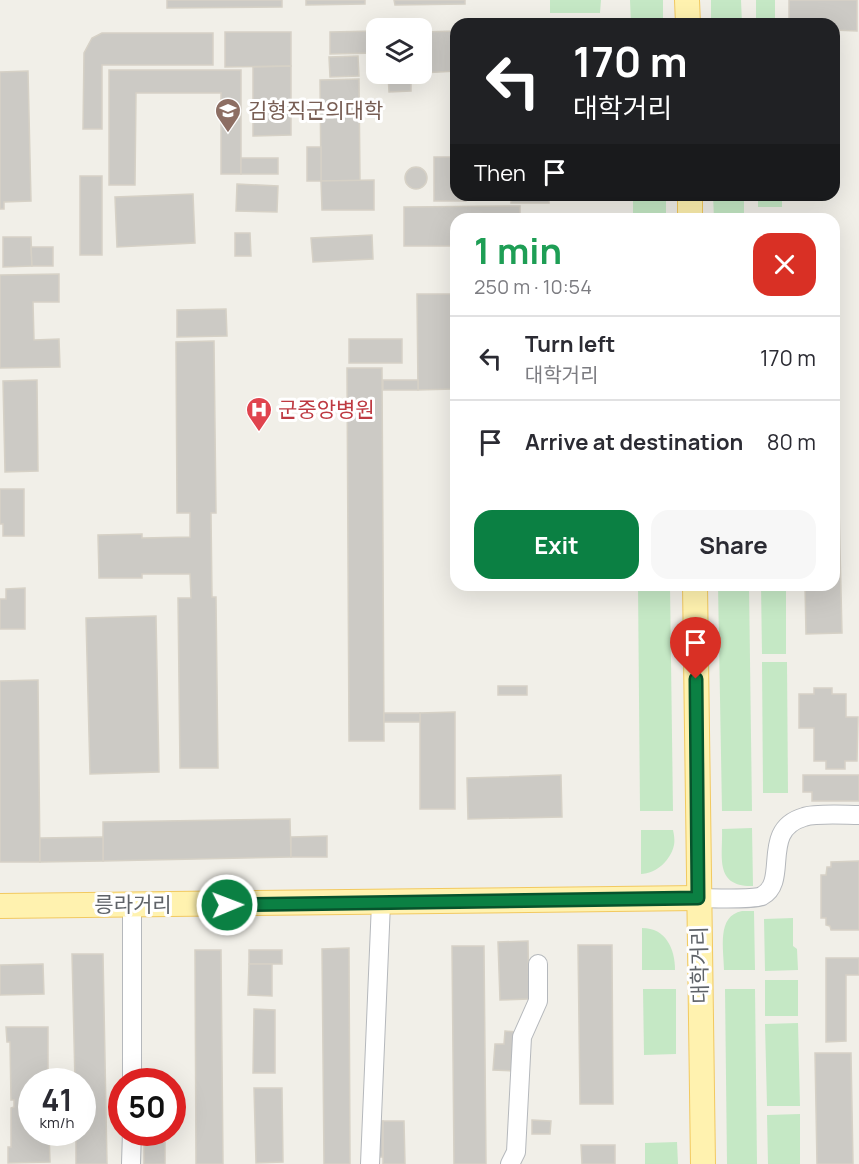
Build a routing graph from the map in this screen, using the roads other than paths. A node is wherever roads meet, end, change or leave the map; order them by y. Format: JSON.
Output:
{"nodes":[{"id":1,"x":687,"y":0,"type":"edge"},
{"id":2,"x":688,"y":18,"type":"edge"},
{"id":3,"x":695,"y":591,"type":"edge"},
{"id":4,"x":859,"y":815,"type":"edge"},
{"id":5,"x":698,"y":898,"type":"junction"},
{"id":6,"x":381,"y":903,"type":"junction"},
{"id":7,"x":0,"y":906,"type":"edge"},
{"id":8,"x":132,"y":906,"type":"junction"},
{"id":9,"x":538,"y":964,"type":"dead end"},
{"id":10,"x":132,"y":1068,"type":"edge"},
{"id":11,"x":132,"y":1146,"type":"edge"},
{"id":12,"x":131,"y":1164,"type":"edge"},
{"id":13,"x":370,"y":1164,"type":"edge"},
{"id":14,"x":510,"y":1164,"type":"edge"},
{"id":15,"x":703,"y":1164,"type":"edge"}],
"edges":[{"from":1,"to":2,"type":"main road"},
{"from":3,"to":5,"type":"main road","name":"대학거리"},
{"from":4,"to":5,"type":"street"},
{"from":5,"to":6,"type":"main road","name":"릉라거리"},
{"from":5,"to":15,"type":"main road","name":"대학거리"},
{"from":6,"to":8,"type":"main road","name":"릉라거리"},
{"from":6,"to":13,"type":"street"},
{"from":7,"to":8,"type":"main road","name":"릉라거리"},
{"from":8,"to":10,"type":"street"},
{"from":9,"to":14,"type":"street"},
{"from":11,"to":12,"type":"street"}]}
